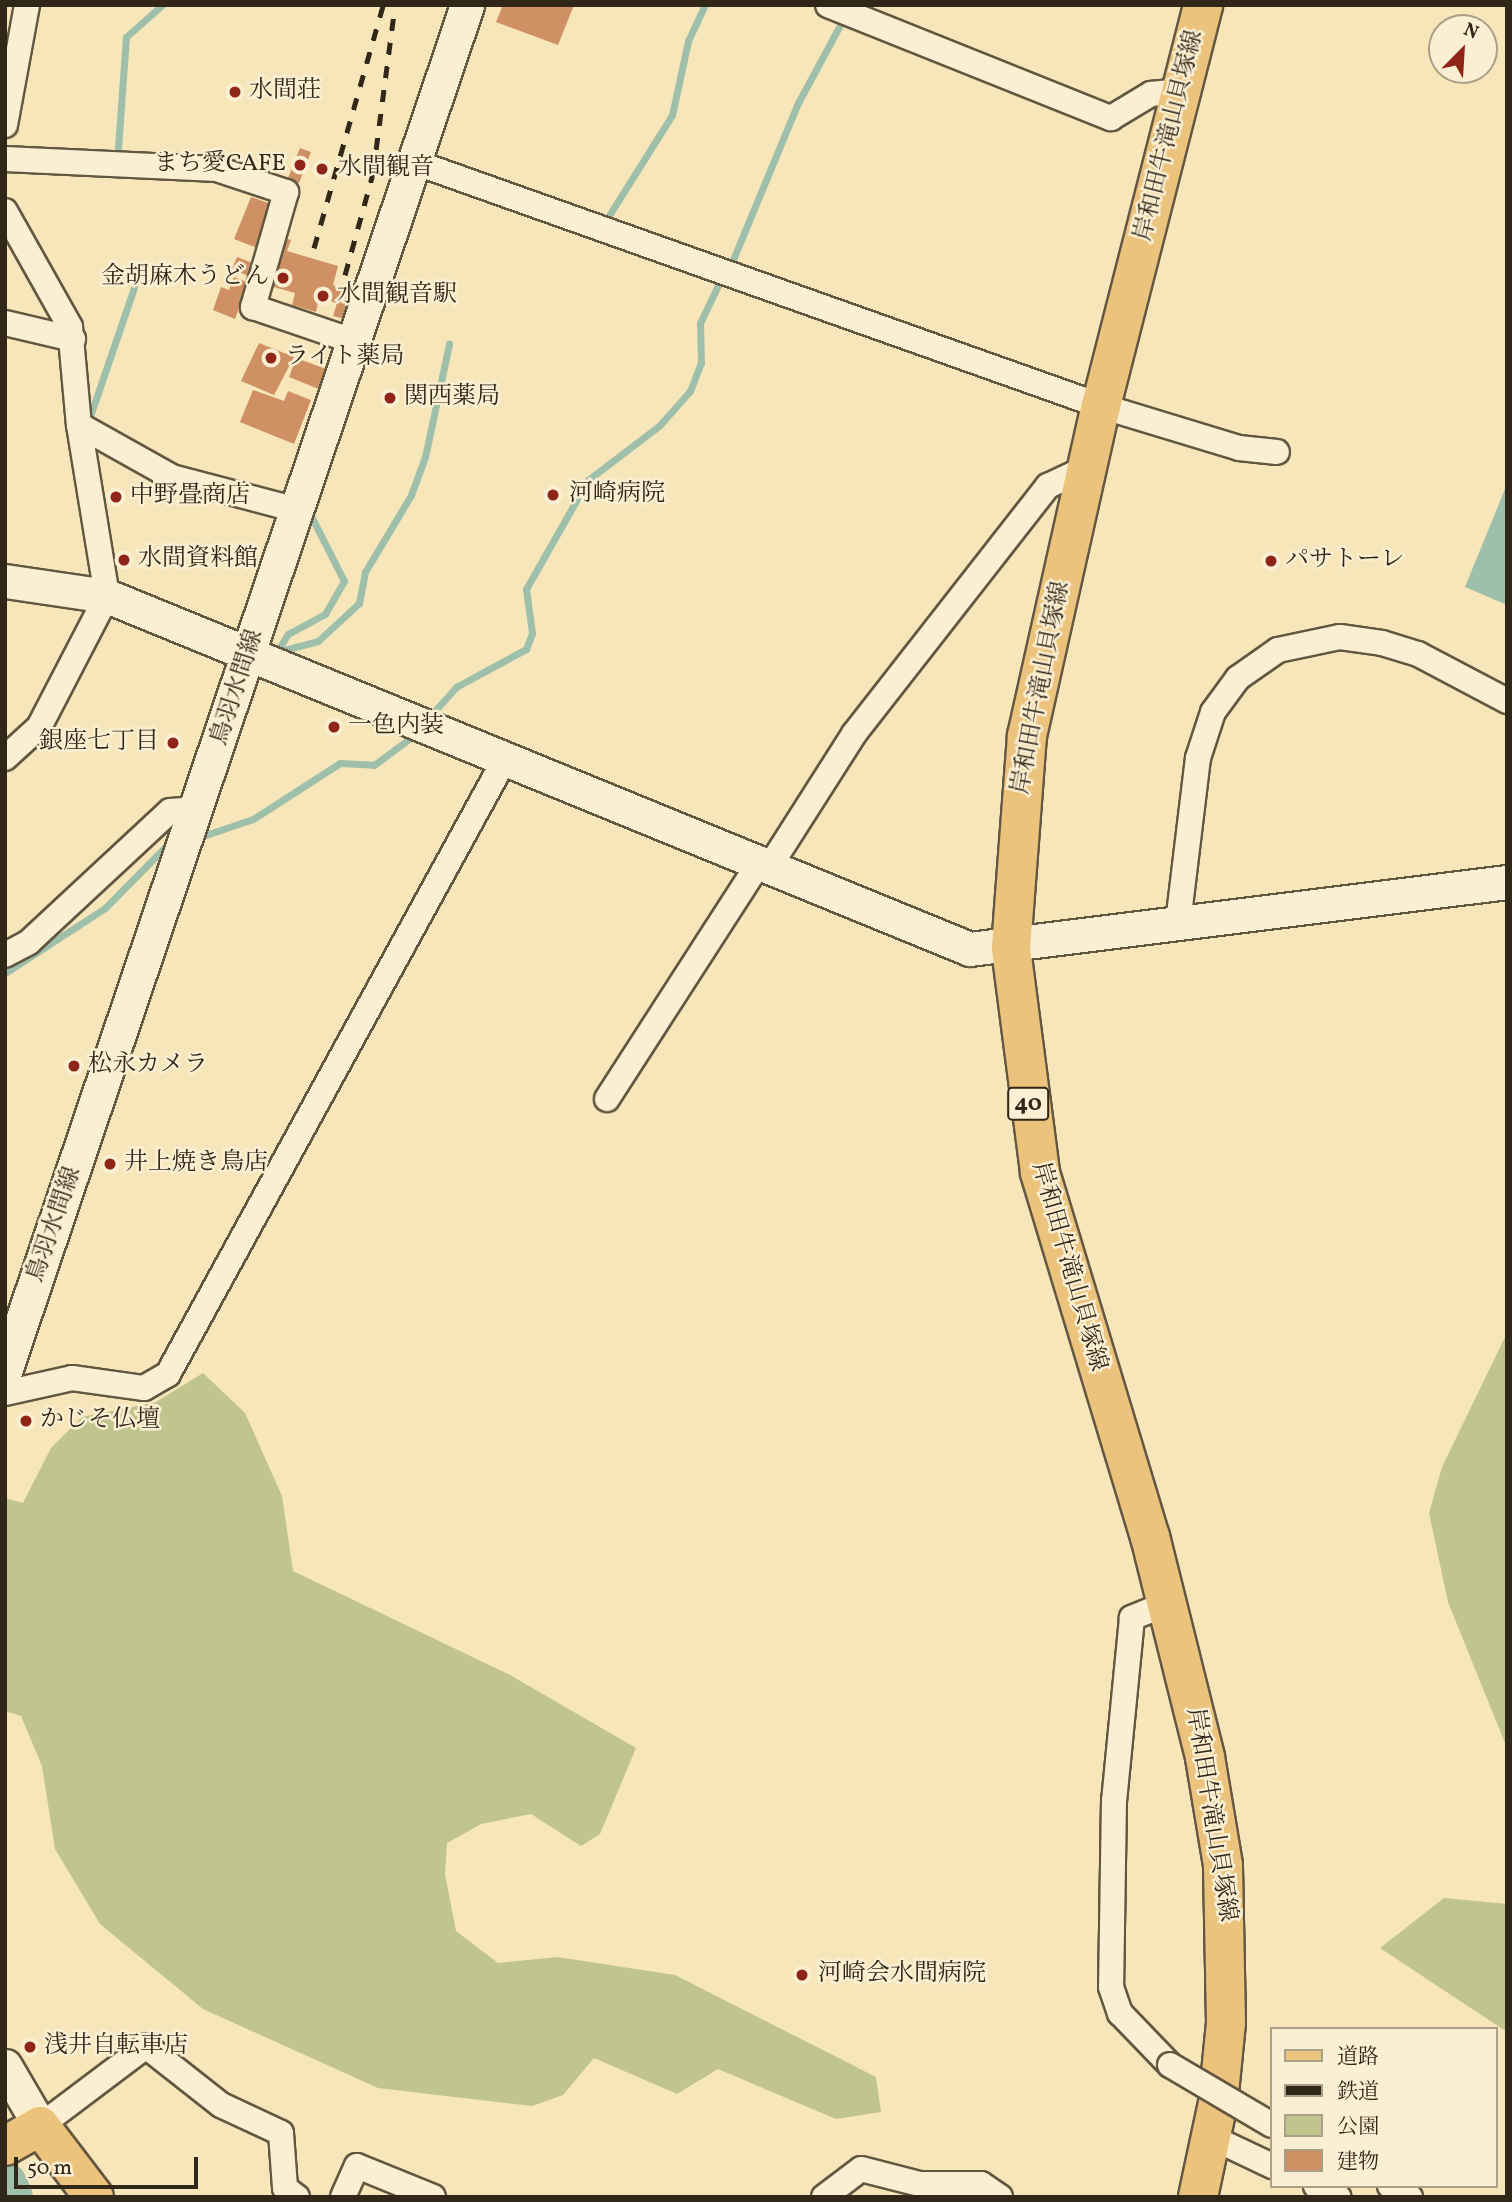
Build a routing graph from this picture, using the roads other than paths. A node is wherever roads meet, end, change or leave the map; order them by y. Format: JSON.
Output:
{"nodes":[{"id":1,"x":27,"y":5,"type":"edge"},
{"id":2,"x":467,"y":5,"type":"edge"},
{"id":3,"x":828,"y":5,"type":"edge"},
{"id":4,"x":1203,"y":5,"type":"edge"},
{"id":5,"x":1181,"y":92,"type":"junction"},
{"id":6,"x":5,"y":125,"type":"edge"},
{"id":7,"x":5,"y":159,"type":"edge"},
{"id":8,"x":414,"y":162,"type":"junction"},
{"id":9,"x":5,"y":211,"type":"edge"},
{"id":10,"x":5,"y":323,"type":"edge"},
{"id":11,"x":73,"y":340,"type":"junction"},
{"id":12,"x":354,"y":341,"type":"junction"},
{"id":13,"x":1101,"y":406,"type":"junction"},
{"id":14,"x":79,"y":425,"type":"junction"},
{"id":15,"x":1277,"y":452,"type":"dead end"},
{"id":16,"x":1086,"y":468,"type":"junction"},
{"id":17,"x":297,"y":510,"type":"junction"},
{"id":18,"x":5,"y":581,"type":"edge"},
{"id":19,"x":107,"y":596,"type":"junction"},
{"id":20,"x":249,"y":653,"type":"junction"},
{"id":21,"x":1507,"y":701,"type":"edge"},
{"id":22,"x":5,"y":758,"type":"edge"},
{"id":23,"x":505,"y":759,"type":"junction"},
{"id":24,"x":198,"y":808,"type":"junction"},
{"id":25,"x":763,"y":867,"type":"junction"},
{"id":26,"x":1507,"y":882,"type":"edge"},
{"id":27,"x":1178,"y":923,"type":"junction"},
{"id":28,"x":1011,"y":948,"type":"junction"},
{"id":29,"x":5,"y":955,"type":"edge"},
{"id":30,"x":607,"y":1099,"type":"dead end"},
{"id":31,"x":5,"y":1371,"type":"edge"},
{"id":32,"x":5,"y":1393,"type":"edge"},
{"id":33,"x":1166,"y":1604,"type":"junction"},
{"id":34,"x":5,"y":2066,"type":"edge"},
{"id":35,"x":1270,"y":2124,"type":"edge"},
{"id":36,"x":23,"y":2137,"type":"edge"},
{"id":37,"x":1211,"y":2137,"type":"junction"},
{"id":38,"x":1270,"y":2165,"type":"edge"},
{"id":39,"x":1320,"y":2188,"type":"edge"},
{"id":40,"x":1394,"y":2188,"type":"edge"},
{"id":41,"x":93,"y":2197,"type":"edge"},
{"id":42,"x":297,"y":2197,"type":"edge"},
{"id":43,"x":343,"y":2197,"type":"edge"},
{"id":44,"x":433,"y":2197,"type":"edge"},
{"id":45,"x":824,"y":2197,"type":"edge"},
{"id":46,"x":1000,"y":2197,"type":"edge"},
{"id":47,"x":1198,"y":2197,"type":"edge"},
{"id":48,"x":1339,"y":2197,"type":"edge"},
{"id":49,"x":1410,"y":2197,"type":"edge"}],
"edges":[{"from":1,"to":6,"type":"street"},
{"from":2,"to":8,"type":"street","name":"鳥羽水間線"},
{"from":3,"to":5,"type":"street"},
{"from":4,"to":5,"type":"main road","name":"岸和田牛滝山貝塚線","number":"40"},
{"from":5,"to":13,"type":"main road","name":"岸和田牛滝山貝塚線","number":"40"},
{"from":7,"to":12,"type":"street"},
{"from":8,"to":12,"type":"street","name":"鳥羽水間線"},
{"from":8,"to":13,"type":"street"},
{"from":9,"to":11,"type":"street"},
{"from":10,"to":11,"type":"street"},
{"from":11,"to":14,"type":"street"},
{"from":12,"to":17,"type":"street","name":"鳥羽水間線"},
{"from":13,"to":15,"type":"street"},
{"from":13,"to":16,"type":"main road","name":"岸和田牛滝山貝塚線","number":"40"},
{"from":14,"to":17,"type":"street"},
{"from":14,"to":19,"type":"street"},
{"from":16,"to":25,"type":"street"},
{"from":16,"to":28,"type":"main road","name":"岸和田牛滝山貝塚線","number":"40"},
{"from":17,"to":20,"type":"street","name":"鳥羽水間線"},
{"from":18,"to":19,"type":"street"},
{"from":19,"to":20,"type":"street"},
{"from":19,"to":22,"type":"street"},
{"from":20,"to":23,"type":"street"},
{"from":20,"to":24,"type":"street","name":"鳥羽水間線"},
{"from":21,"to":27,"type":"street"},
{"from":23,"to":25,"type":"street"},
{"from":23,"to":32,"type":"street"},
{"from":24,"to":29,"type":"street"},
{"from":24,"to":31,"type":"street","name":"鳥羽水間線"},
{"from":25,"to":28,"type":"street"},
{"from":25,"to":30,"type":"street"},
{"from":26,"to":27,"type":"street"},
{"from":27,"to":28,"type":"street"},
{"from":28,"to":33,"type":"main road","name":"岸和田牛滝山貝塚線","number":"40"},
{"from":33,"to":35,"type":"street","bridge":true},
{"from":33,"to":37,"type":"main road","name":"岸和田牛滝山貝塚線","number":"40"},
{"from":34,"to":36,"type":"street"},
{"from":36,"to":41,"type":"main road"},
{"from":36,"to":42,"type":"street"},
{"from":37,"to":38,"type":"street"},
{"from":37,"to":47,"type":"main road","name":"岸和田牛滝山貝塚線","number":"40"},
{"from":39,"to":48,"type":"street"},
{"from":40,"to":49,"type":"street"},
{"from":43,"to":44,"type":"street"},
{"from":45,"to":46,"type":"street"}]}
